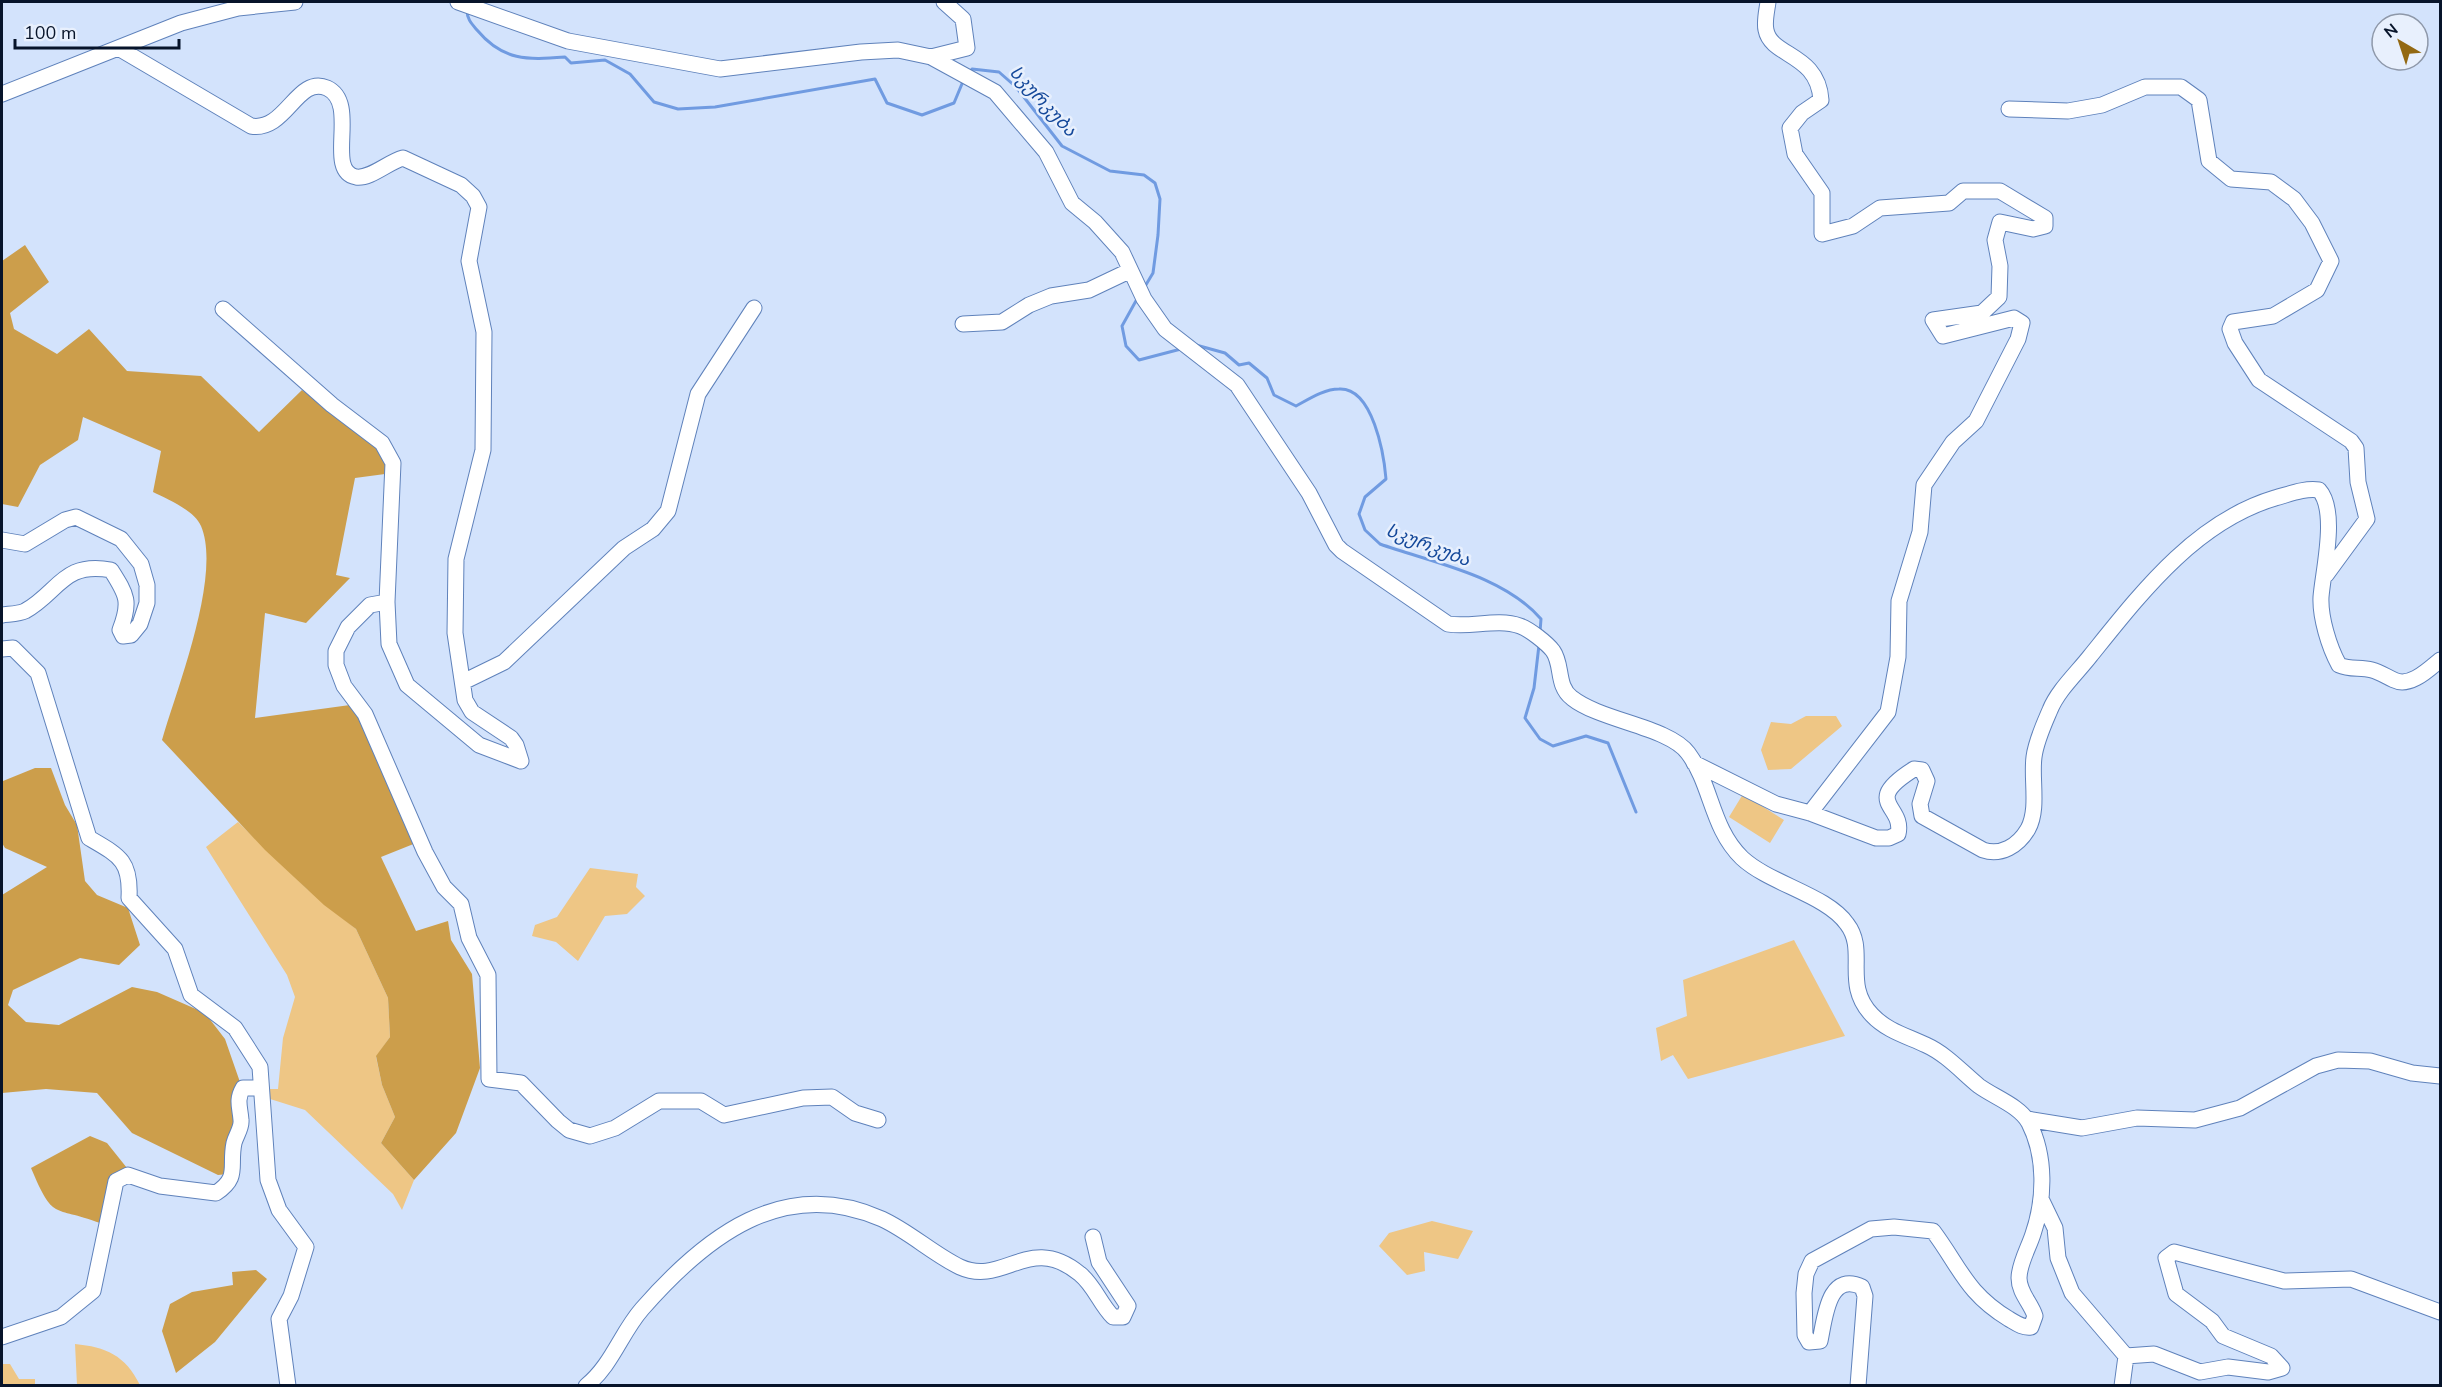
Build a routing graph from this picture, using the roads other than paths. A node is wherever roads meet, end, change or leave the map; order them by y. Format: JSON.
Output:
{"nodes":[{"id":1,"x":295,"y":2,"type":"edge"},
{"id":2,"x":458,"y":2,"type":"edge"},
{"id":3,"x":944,"y":2,"type":"edge"},
{"id":4,"x":1768,"y":2,"type":"edge"},
{"id":5,"x":120,"y":49,"type":"junction"},
{"id":6,"x":931,"y":57,"type":"junction"},
{"id":7,"x":2,"y":94,"type":"edge"},
{"id":8,"x":2009,"y":109,"type":"dead end"},
{"id":9,"x":1130,"y":271,"type":"junction"},
{"id":10,"x":754,"y":308,"type":"dead end"},
{"id":11,"x":223,"y":309,"type":"dead end"},
{"id":12,"x":963,"y":324,"type":"dead end"},
{"id":13,"x":2,"y":540,"type":"edge"},
{"id":14,"x":2325,"y":578,"type":"junction"},
{"id":15,"x":387,"y":602,"type":"junction"},
{"id":16,"x":2,"y":615,"type":"edge"},
{"id":17,"x":2,"y":649,"type":"edge"},
{"id":18,"x":2440,"y":660,"type":"edge"},
{"id":19,"x":463,"y":682,"type":"junction"},
{"id":20,"x":1694,"y":763,"type":"junction"},
{"id":21,"x":1810,"y":813,"type":"junction"},
{"id":22,"x":2440,"y":1076,"type":"edge"},
{"id":23,"x":261,"y":1088,"type":"junction"},
{"id":24,"x":2027,"y":1119,"type":"junction"},
{"id":25,"x":878,"y":1120,"type":"dead end"},
{"id":26,"x":2042,"y":1201,"type":"junction"},
{"id":27,"x":1093,"y":1237,"type":"dead end"},
{"id":28,"x":2440,"y":1312,"type":"edge"},
{"id":29,"x":2,"y":1337,"type":"edge"},
{"id":30,"x":2126,"y":1356,"type":"junction"},
{"id":31,"x":288,"y":1386,"type":"edge"},
{"id":32,"x":586,"y":1386,"type":"edge"},
{"id":33,"x":1857,"y":1386,"type":"edge"},
{"id":34,"x":2122,"y":1386,"type":"edge"}],
"edges":[{"from":1,"to":5,"type":"street"},
{"from":2,"to":6,"type":"street"},
{"from":3,"to":6,"type":"street"},
{"from":4,"to":21,"type":"street"},
{"from":5,"to":7,"type":"street"},
{"from":5,"to":19,"type":"street"},
{"from":6,"to":9,"type":"street"},
{"from":8,"to":14,"type":"street"},
{"from":9,"to":12,"type":"street"},
{"from":9,"to":20,"type":"street"},
{"from":10,"to":19,"type":"street"},
{"from":11,"to":15,"type":"street"},
{"from":13,"to":16,"type":"street"},
{"from":14,"to":18,"type":"street"},
{"from":14,"to":21,"type":"street"},
{"from":15,"to":19,"type":"street"},
{"from":15,"to":25,"type":"street"},
{"from":17,"to":23,"type":"street"},
{"from":20,"to":21,"type":"street"},
{"from":20,"to":24,"type":"street"},
{"from":22,"to":24,"type":"street"},
{"from":23,"to":29,"type":"street"},
{"from":23,"to":31,"type":"street"},
{"from":24,"to":26,"type":"street"},
{"from":26,"to":30,"type":"street"},
{"from":26,"to":33,"type":"street"},
{"from":27,"to":32,"type":"street"},
{"from":28,"to":30,"type":"street"},
{"from":30,"to":34,"type":"street"}]}
